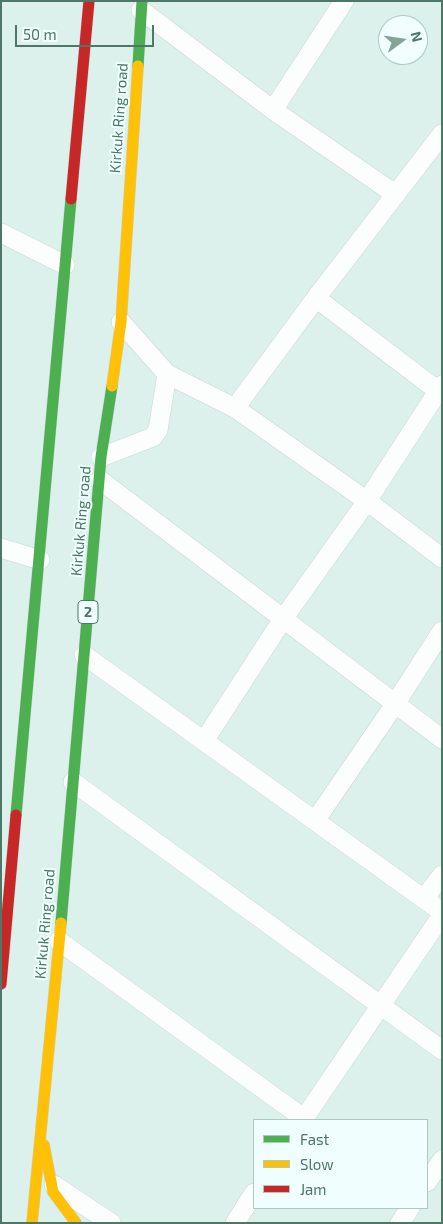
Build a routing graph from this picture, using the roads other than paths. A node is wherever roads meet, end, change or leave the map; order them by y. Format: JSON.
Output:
{"nodes":[{"id":1,"x":89,"y":1,"type":"edge"},
{"id":2,"x":344,"y":1,"type":"edge"},
{"id":3,"x":142,"y":6,"type":"edge"},
{"id":4,"x":273,"y":110,"type":"junction"},
{"id":5,"x":442,"y":134,"type":"edge"},
{"id":6,"x":395,"y":194,"type":"junction"},
{"id":7,"x":1,"y":233,"type":"edge"},
{"id":8,"x":65,"y":265,"type":"junction"},
{"id":9,"x":316,"y":298,"type":"junction"},
{"id":10,"x":121,"y":322,"type":"junction"},
{"id":11,"x":167,"y":374,"type":"junction"},
{"id":12,"x":440,"y":390,"type":"edge"},
{"id":13,"x":234,"y":408,"type":"junction"},
{"id":14,"x":101,"y":457,"type":"junction"},
{"id":15,"x":100,"y":480,"type":"junction"},
{"id":16,"x":367,"y":501,"type":"junction"},
{"id":17,"x":1,"y":548,"type":"edge"},
{"id":18,"x":442,"y":558,"type":"edge"},
{"id":19,"x":40,"y":560,"type":"junction"},
{"id":20,"x":283,"y":619,"type":"junction"},
{"id":21,"x":442,"y":631,"type":"edge"},
{"id":22,"x":84,"y":655,"type":"junction"},
{"id":23,"x":395,"y":704,"type":"junction"},
{"id":24,"x":442,"y":739,"type":"edge"},
{"id":25,"x":204,"y":741,"type":"junction"},
{"id":26,"x":73,"y":782,"type":"junction"},
{"id":27,"x":315,"y":821,"type":"junction"},
{"id":28,"x":442,"y":875,"type":"edge"},
{"id":29,"x":424,"y":899,"type":"junction"},
{"id":30,"x":442,"y":914,"type":"edge"},
{"id":31,"x":59,"y":941,"type":"junction"},
{"id":32,"x":1,"y":984,"type":"edge"},
{"id":33,"x":380,"y":1007,"type":"junction"},
{"id":34,"x":442,"y":1050,"type":"edge"},
{"id":35,"x":303,"y":1119,"type":"edge"},
{"id":36,"x":305,"y":1119,"type":"edge"},
{"id":37,"x":41,"y":1131,"type":"junction"},
{"id":38,"x":442,"y":1160,"type":"edge"},
{"id":39,"x":428,"y":1181,"type":"edge"},
{"id":40,"x":51,"y":1183,"type":"junction"},
{"id":41,"x":253,"y":1194,"type":"edge"},
{"id":42,"x":409,"y":1209,"type":"edge"},
{"id":43,"x":32,"y":1223,"type":"edge"},
{"id":44,"x":76,"y":1223,"type":"edge"},
{"id":45,"x":111,"y":1223,"type":"edge"},
{"id":46,"x":234,"y":1223,"type":"edge"},
{"id":47,"x":400,"y":1223,"type":"edge"}],
"edges":[{"from":1,"to":8,"type":"main road"},
{"from":2,"to":4,"type":"street"},
{"from":3,"to":4,"type":"street"},
{"from":3,"to":10,"type":"main road","name":"Kirkuk Ring road","number":"2"},
{"from":4,"to":6,"type":"street"},
{"from":5,"to":6,"type":"street"},
{"from":6,"to":9,"type":"street"},
{"from":7,"to":8,"type":"street"},
{"from":8,"to":19,"type":"main road"},
{"from":9,"to":12,"type":"street"},
{"from":9,"to":13,"type":"street"},
{"from":10,"to":11,"type":"street"},
{"from":10,"to":14,"type":"main road","name":"Kirkuk Ring road","number":"2"},
{"from":11,"to":13,"type":"street"},
{"from":11,"to":14,"type":"street"},
{"from":12,"to":16,"type":"street"},
{"from":13,"to":16,"type":"street"},
{"from":14,"to":15,"type":"main road","name":"Kirkuk Ring road","number":"2"},
{"from":15,"to":20,"type":"street"},
{"from":15,"to":22,"type":"main road","name":"Kirkuk Ring road","number":"2"},
{"from":16,"to":18,"type":"street"},
{"from":16,"to":20,"type":"street"},
{"from":17,"to":19,"type":"street"},
{"from":19,"to":32,"type":"main road"},
{"from":20,"to":23,"type":"street"},
{"from":20,"to":25,"type":"street"},
{"from":21,"to":23,"type":"street"},
{"from":22,"to":25,"type":"street"},
{"from":22,"to":26,"type":"main road","name":"Kirkuk Ring road","number":"2"},
{"from":23,"to":24,"type":"street"},
{"from":23,"to":27,"type":"street"},
{"from":25,"to":27,"type":"street"},
{"from":26,"to":31,"type":"main road","name":"Kirkuk Ring road","number":"2"},
{"from":26,"to":33,"type":"street"},
{"from":27,"to":29,"type":"street"},
{"from":28,"to":29,"type":"street"},
{"from":29,"to":30,"type":"street"},
{"from":30,"to":33,"type":"street"},
{"from":31,"to":35,"type":"street"},
{"from":31,"to":37,"type":"main road","name":"Kirkuk Ring road","number":"2"},
{"from":33,"to":34,"type":"street"},
{"from":33,"to":36,"type":"street"},
{"from":37,"to":40,"type":"main road"},
{"from":37,"to":43,"type":"main road","name":"Kirkuk Ring road","number":"2"},
{"from":38,"to":39,"type":"street"},
{"from":40,"to":44,"type":"main road"},
{"from":40,"to":45,"type":"street"},
{"from":41,"to":46,"type":"street"},
{"from":42,"to":47,"type":"street"}]}
